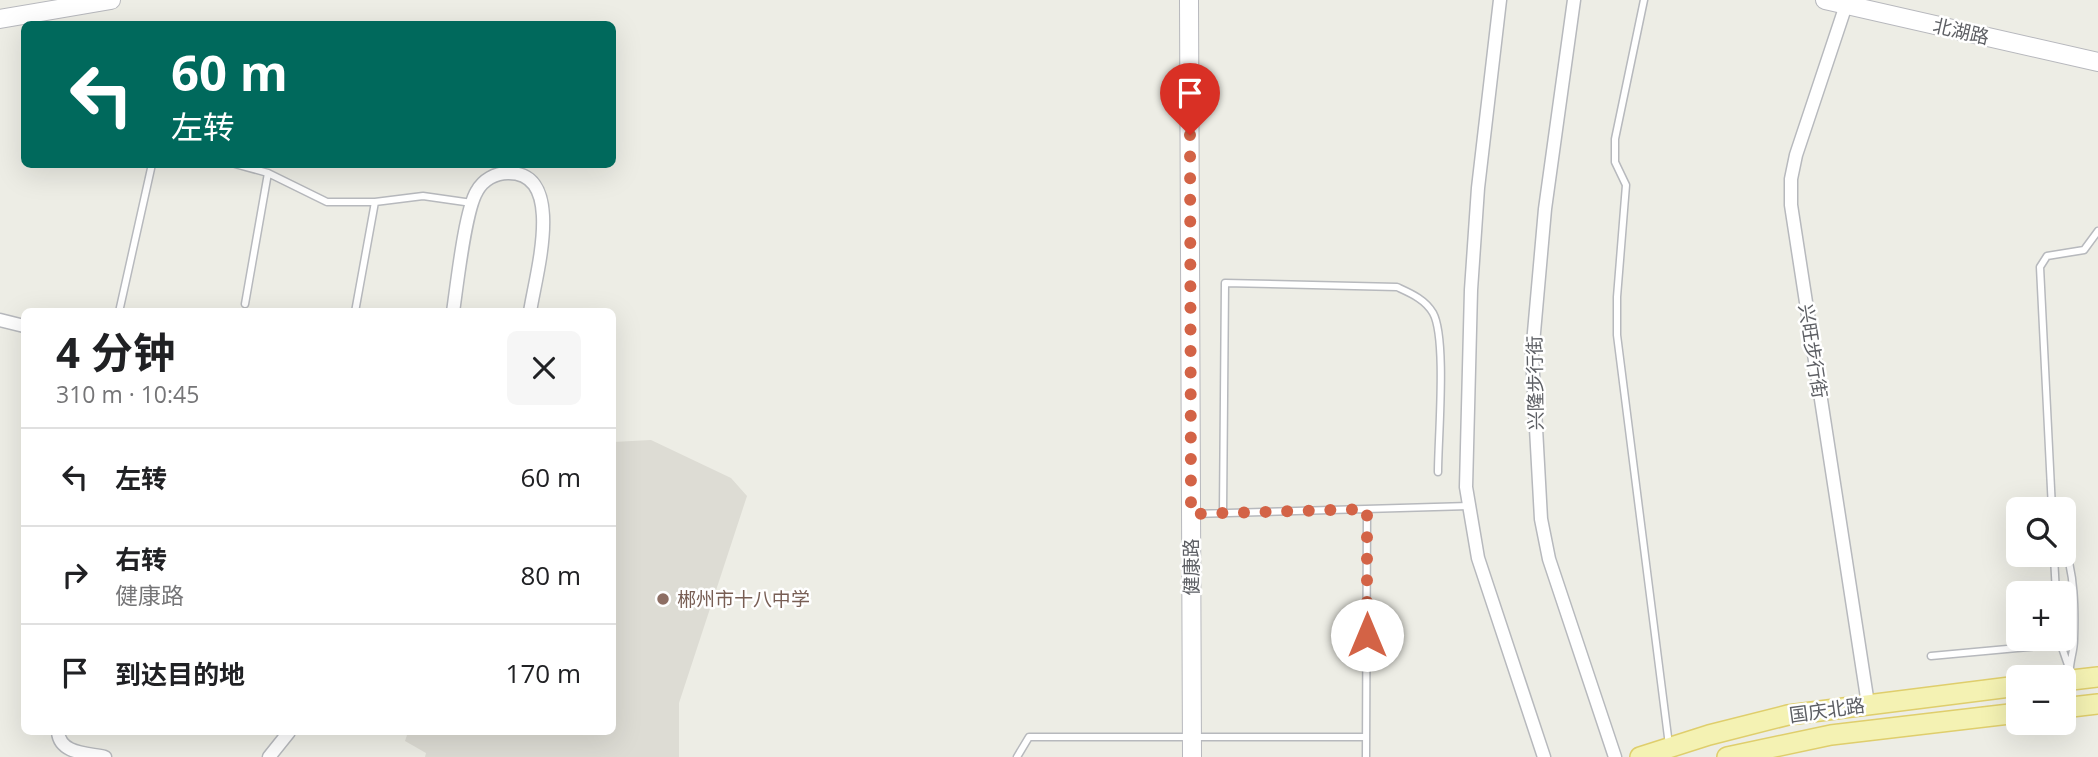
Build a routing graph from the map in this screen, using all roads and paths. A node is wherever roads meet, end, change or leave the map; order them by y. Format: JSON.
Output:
{"nodes":[{"id":1,"x":111,"y":0,"type":"edge"},
{"id":2,"x":1189,"y":0,"type":"edge"},
{"id":3,"x":1500,"y":0,"type":"edge"},
{"id":4,"x":1574,"y":0,"type":"edge"},
{"id":5,"x":1644,"y":0,"type":"edge"},
{"id":6,"x":1825,"y":0,"type":"edge"},
{"id":7,"x":1846,"y":5,"type":"junction"},
{"id":8,"x":0,"y":19,"type":"edge"},
{"id":9,"x":2098,"y":62,"type":"edge"},
{"id":10,"x":151,"y":168,"type":"edge"},
{"id":11,"x":250,"y":168,"type":"edge"},
{"id":12,"x":268,"y":173,"type":"junction"},
{"id":13,"x":375,"y":202,"type":"junction"},
{"id":14,"x":472,"y":203,"type":"junction"},
{"id":15,"x":2098,"y":230,"type":"edge"},
{"id":16,"x":245,"y":304,"type":"dead end"},
{"id":17,"x":120,"y":308,"type":"edge"},
{"id":18,"x":356,"y":308,"type":"edge"},
{"id":19,"x":454,"y":308,"type":"edge"},
{"id":20,"x":531,"y":308,"type":"edge"},
{"id":21,"x":0,"y":320,"type":"edge"},
{"id":22,"x":21,"y":325,"type":"edge"},
{"id":23,"x":1438,"y":472,"type":"dead end"},
{"id":24,"x":2051,"y":497,"type":"edge"},
{"id":25,"x":1469,"y":506,"type":"junction"},
{"id":26,"x":1367,"y":509,"type":"junction"},
{"id":27,"x":1223,"y":512,"type":"junction"},
{"id":28,"x":1191,"y":514,"type":"junction"},
{"id":29,"x":2070,"y":567,"type":"edge"},
{"id":30,"x":2006,"y":647,"type":"edge"},
{"id":31,"x":1931,"y":656,"type":"dead end"},
{"id":32,"x":2070,"y":665,"type":"edge"},
{"id":33,"x":2076,"y":676,"type":"edge"},
{"id":34,"x":2098,"y":677,"type":"edge"},
{"id":35,"x":2006,"y":687,"type":"edge"},
{"id":36,"x":1868,"y":704,"type":"junction"},
{"id":37,"x":2098,"y":704,"type":"edge"},
{"id":38,"x":2076,"y":707,"type":"edge"},
{"id":39,"x":2006,"y":714,"type":"edge"},
{"id":40,"x":58,"y":735,"type":"edge"},
{"id":41,"x":287,"y":735,"type":"edge"},
{"id":42,"x":1366,"y":737,"type":"junction"},
{"id":43,"x":1669,"y":747,"type":"junction"},
{"id":44,"x":1192,"y":748,"type":"edge"},
{"id":45,"x":1766,"y":752,"type":"edge"},
{"id":46,"x":105,"y":757,"type":"edge"},
{"id":47,"x":269,"y":757,"type":"edge"},
{"id":48,"x":1017,"y":757,"type":"edge"},
{"id":49,"x":1366,"y":757,"type":"edge"},
{"id":50,"x":1544,"y":757,"type":"edge"},
{"id":51,"x":1615,"y":757,"type":"edge"},
{"id":52,"x":1640,"y":757,"type":"edge"},
{"id":53,"x":1727,"y":757,"type":"edge"}],
"edges":[{"from":1,"to":8,"type":"street"},
{"from":2,"to":28,"type":"street","name":"健康路"},
{"from":3,"to":25,"type":"street"},
{"from":4,"to":51,"type":"street","name":"兴隆步行街"},
{"from":5,"to":43,"type":"lane"},
{"from":6,"to":7,"type":"street","name":"北湖路"},
{"from":7,"to":9,"type":"street","name":"北湖路"},
{"from":7,"to":36,"type":"street","name":"兴旺步行街"},
{"from":10,"to":17,"type":"lane"},
{"from":11,"to":12,"type":"lane"},
{"from":12,"to":13,"type":"lane"},
{"from":12,"to":16,"type":"lane"},
{"from":13,"to":14,"type":"lane"},
{"from":13,"to":18,"type":"lane"},
{"from":14,"to":19,"type":"street"},
{"from":14,"to":20,"type":"street"},
{"from":15,"to":24,"type":"lane"},
{"from":21,"to":22,"type":"street"},
{"from":23,"to":27,"type":"lane"},
{"from":25,"to":26,"type":"lane"},
{"from":25,"to":50,"type":"street"},
{"from":26,"to":27,"type":"lane"},
{"from":26,"to":42,"type":"lane"},
{"from":27,"to":28,"type":"lane"},
{"from":28,"to":44,"type":"street","name":"健康路"},
{"from":29,"to":32,"type":"lane"},
{"from":30,"to":31,"type":"lane"},
{"from":33,"to":34,"type":"main road"},
{"from":35,"to":36,"type":"main road","name":"国庆北路"},
{"from":36,"to":43,"type":"main road","name":"国庆北路"},
{"from":37,"to":38,"type":"main road"},
{"from":39,"to":45,"type":"main road","name":"国庆北路"},
{"from":40,"to":46,"type":"street"},
{"from":41,"to":47,"type":"street"},
{"from":42,"to":44,"type":"lane"},
{"from":42,"to":49,"type":"lane"},
{"from":43,"to":52,"type":"main road","name":"国庆北路"},
{"from":44,"to":48,"type":"lane"},
{"from":45,"to":53,"type":"main road","name":"国庆北路"}]}
